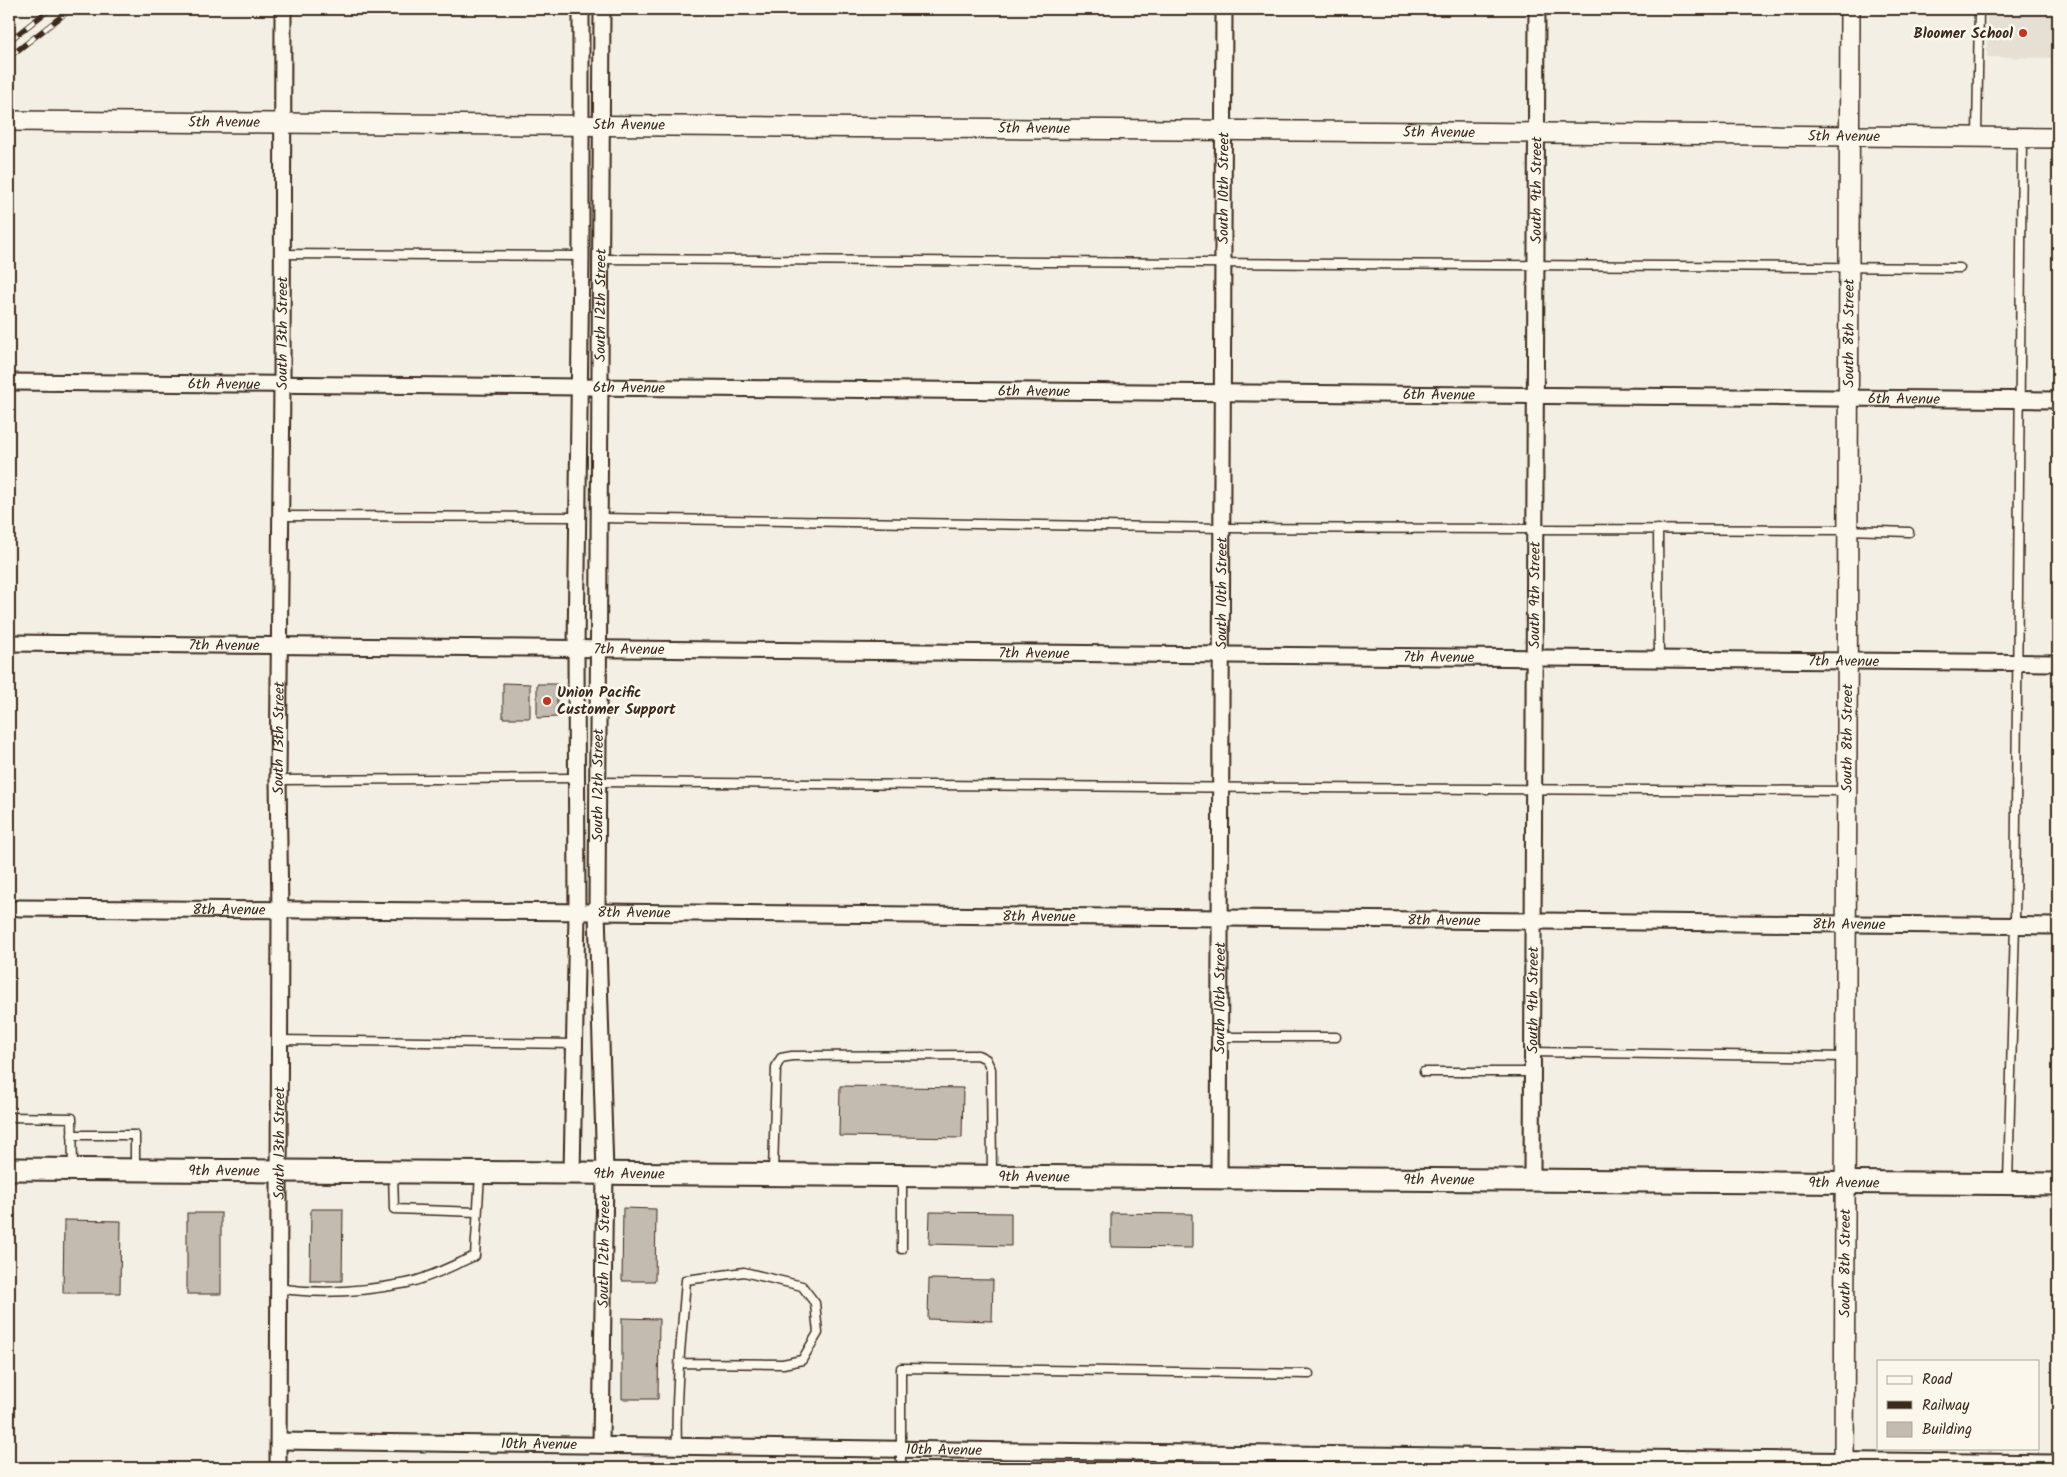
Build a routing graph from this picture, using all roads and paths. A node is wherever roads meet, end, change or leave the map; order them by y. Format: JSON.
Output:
{"nodes":[{"id":1,"x":283,"y":9,"type":"edge"},
{"id":2,"x":581,"y":9,"type":"edge"},
{"id":3,"x":602,"y":9,"type":"edge"},
{"id":4,"x":1224,"y":9,"type":"edge"},
{"id":5,"x":1536,"y":9,"type":"edge"},
{"id":6,"x":1850,"y":9,"type":"edge"},
{"id":7,"x":1978,"y":9,"type":"edge"},
{"id":8,"x":9,"y":121,"type":"edge"},
{"id":9,"x":282,"y":122,"type":"junction"},
{"id":10,"x":580,"y":123,"type":"junction"},
{"id":11,"x":602,"y":124,"type":"junction"},
{"id":12,"x":1223,"y":131,"type":"junction"},
{"id":13,"x":1536,"y":134,"type":"junction"},
{"id":14,"x":1849,"y":136,"type":"junction"},
{"id":15,"x":1977,"y":137,"type":"junction"},
{"id":16,"x":2022,"y":138,"type":"junction"},
{"id":17,"x":2058,"y":138,"type":"edge"},
{"id":18,"x":282,"y":254,"type":"junction"},
{"id":19,"x":581,"y":256,"type":"junction"},
{"id":20,"x":601,"y":259,"type":"junction"},
{"id":21,"x":1223,"y":264,"type":"junction"},
{"id":22,"x":1536,"y":266,"type":"junction"},
{"id":23,"x":1960,"y":268,"type":"dead end"},
{"id":24,"x":1848,"y":269,"type":"junction"},
{"id":25,"x":9,"y":382,"type":"edge"},
{"id":26,"x":282,"y":384,"type":"junction"},
{"id":27,"x":578,"y":387,"type":"junction"},
{"id":28,"x":600,"y":388,"type":"junction"},
{"id":29,"x":1223,"y":393,"type":"junction"},
{"id":30,"x":1536,"y":396,"type":"junction"},
{"id":31,"x":1849,"y":398,"type":"junction"},
{"id":32,"x":2021,"y":400,"type":"junction"},
{"id":33,"x":2058,"y":400,"type":"edge"},
{"id":34,"x":280,"y":516,"type":"junction"},
{"id":35,"x":577,"y":517,"type":"junction"},
{"id":36,"x":600,"y":518,"type":"junction"},
{"id":37,"x":1222,"y":528,"type":"junction"},
{"id":38,"x":1535,"y":529,"type":"junction"},
{"id":39,"x":1658,"y":529,"type":"junction"},
{"id":40,"x":1848,"y":530,"type":"junction"},
{"id":41,"x":1908,"y":532,"type":"dead end"},
{"id":42,"x":9,"y":643,"type":"edge"},
{"id":43,"x":278,"y":646,"type":"junction"},
{"id":44,"x":576,"y":650,"type":"junction"},
{"id":45,"x":599,"y":650,"type":"junction"},
{"id":46,"x":1222,"y":656,"type":"junction"},
{"id":47,"x":1534,"y":658,"type":"junction"},
{"id":48,"x":1659,"y":659,"type":"junction"},
{"id":49,"x":1847,"y":660,"type":"junction"},
{"id":50,"x":2016,"y":662,"type":"junction"},
{"id":51,"x":2058,"y":662,"type":"edge"},
{"id":52,"x":576,"y":778,"type":"junction"},
{"id":53,"x":278,"y":780,"type":"junction"},
{"id":54,"x":598,"y":782,"type":"junction"},
{"id":55,"x":1221,"y":786,"type":"junction"},
{"id":56,"x":1534,"y":791,"type":"junction"},
{"id":57,"x":1847,"y":791,"type":"junction"},
{"id":58,"x":19,"y":908,"type":"dead end"},
{"id":59,"x":280,"y":911,"type":"junction"},
{"id":60,"x":597,"y":912,"type":"junction"},
{"id":61,"x":577,"y":913,"type":"junction"},
{"id":62,"x":1220,"y":918,"type":"junction"},
{"id":63,"x":1533,"y":921,"type":"junction"},
{"id":64,"x":1846,"y":924,"type":"junction"},
{"id":65,"x":2015,"y":925,"type":"junction"},
{"id":66,"x":2058,"y":926,"type":"edge"},
{"id":67,"x":1220,"y":1037,"type":"junction"},
{"id":68,"x":1336,"y":1037,"type":"dead end"},
{"id":69,"x":279,"y":1040,"type":"junction"},
{"id":70,"x":574,"y":1044,"type":"junction"},
{"id":71,"x":1531,"y":1052,"type":"junction"},
{"id":72,"x":1846,"y":1057,"type":"junction"},
{"id":73,"x":1424,"y":1072,"type":"dead end"},
{"id":74,"x":1532,"y":1072,"type":"junction"},
{"id":75,"x":9,"y":1117,"type":"edge"},
{"id":76,"x":72,"y":1135,"type":"junction"},
{"id":77,"x":9,"y":1169,"type":"edge"},
{"id":78,"x":73,"y":1169,"type":"junction"},
{"id":79,"x":135,"y":1170,"type":"junction"},
{"id":80,"x":278,"y":1170,"type":"junction"},
{"id":81,"x":393,"y":1171,"type":"junction"},
{"id":82,"x":480,"y":1172,"type":"junction"},
{"id":83,"x":604,"y":1172,"type":"junction"},
{"id":84,"x":572,"y":1173,"type":"junction"},
{"id":85,"x":773,"y":1174,"type":"junction"},
{"id":86,"x":902,"y":1175,"type":"junction"},
{"id":87,"x":992,"y":1176,"type":"junction"},
{"id":88,"x":1219,"y":1178,"type":"junction"},
{"id":89,"x":1532,"y":1180,"type":"junction"},
{"id":90,"x":1845,"y":1182,"type":"junction"},
{"id":91,"x":2008,"y":1184,"type":"junction"},
{"id":92,"x":2058,"y":1184,"type":"edge"},
{"id":93,"x":477,"y":1212,"type":"junction"},
{"id":94,"x":902,"y":1250,"type":"dead end"},
{"id":95,"x":278,"y":1288,"type":"junction"},
{"id":96,"x":680,"y":1363,"type":"junction"},
{"id":97,"x":1309,"y":1374,"type":"dead end"},
{"id":98,"x":279,"y":1441,"type":"junction"},
{"id":99,"x":601,"y":1443,"type":"junction"},
{"id":100,"x":677,"y":1444,"type":"junction"},
{"id":101,"x":900,"y":1448,"type":"junction"},
{"id":102,"x":1158,"y":1452,"type":"junction"},
{"id":103,"x":1262,"y":1461,"type":"edge"},
{"id":104,"x":1447,"y":1462,"type":"edge"},
{"id":105,"x":2058,"y":1462,"type":"edge"},
{"id":106,"x":1631,"y":1464,"type":"edge"},
{"id":107,"x":1844,"y":1465,"type":"edge"},
{"id":108,"x":278,"y":1468,"type":"edge"},
{"id":109,"x":901,"y":1468,"type":"edge"},
{"id":110,"x":1158,"y":1468,"type":"edge"}],
"edges":[{"from":1,"to":9,"type":"street","name":"South 13th Street"},
{"from":2,"to":10,"type":"street"},
{"from":3,"to":11,"type":"street","name":"South 12th Street"},
{"from":4,"to":12,"type":"street","name":"South 10th Street"},
{"from":5,"to":13,"type":"street","name":"South 9th Street"},
{"from":6,"to":14,"type":"street","name":"South 8th Street"},
{"from":7,"to":15,"type":"lane"},
{"from":8,"to":9,"type":"street","name":"5th Avenue"},
{"from":9,"to":10,"type":"street","name":"5th Avenue"},
{"from":9,"to":18,"type":"street","name":"South 13th Street"},
{"from":10,"to":11,"type":"street","name":"5th Avenue"},
{"from":10,"to":19,"type":"street","name":"South 12th Street"},
{"from":11,"to":12,"type":"street","name":"5th Avenue"},
{"from":11,"to":20,"type":"street","name":"South 12th Street"},
{"from":12,"to":13,"type":"street","name":"5th Avenue"},
{"from":12,"to":21,"type":"street","name":"South 10th Street"},
{"from":13,"to":14,"type":"street","name":"5th Avenue"},
{"from":13,"to":22,"type":"street","name":"South 9th Street"},
{"from":14,"to":15,"type":"street","name":"5th Avenue"},
{"from":14,"to":24,"type":"street","name":"South 8th Street"},
{"from":15,"to":16,"type":"street","name":"5th Avenue"},
{"from":16,"to":17,"type":"street","name":"5th Avenue"},
{"from":16,"to":32,"type":"lane"},
{"from":18,"to":19,"type":"lane"},
{"from":18,"to":26,"type":"street","name":"South 13th Street"},
{"from":19,"to":27,"type":"street","name":"South 12th Street"},
{"from":20,"to":21,"type":"lane"},
{"from":20,"to":28,"type":"street","name":"South 12th Street"},
{"from":21,"to":22,"type":"lane"},
{"from":21,"to":29,"type":"street","name":"South 10th Street"},
{"from":22,"to":24,"type":"lane"},
{"from":22,"to":30,"type":"street","name":"South 9th Street"},
{"from":23,"to":24,"type":"lane"},
{"from":24,"to":31,"type":"street","name":"South 8th Street"},
{"from":25,"to":26,"type":"street","name":"6th Avenue"},
{"from":26,"to":27,"type":"street","name":"6th Avenue"},
{"from":26,"to":34,"type":"street","name":"South 13th Street"},
{"from":27,"to":28,"type":"street","name":"6th Avenue"},
{"from":27,"to":35,"type":"street","name":"South 12th Street"},
{"from":28,"to":29,"type":"street","name":"6th Avenue"},
{"from":28,"to":36,"type":"street","name":"South 12th Street"},
{"from":29,"to":30,"type":"street","name":"6th Avenue"},
{"from":29,"to":37,"type":"street","name":"South 10th Street"},
{"from":30,"to":31,"type":"street","name":"6th Avenue"},
{"from":30,"to":38,"type":"street","name":"South 9th Street"},
{"from":31,"to":32,"type":"street","name":"6th Avenue"},
{"from":31,"to":40,"type":"street","name":"South 8th Street"},
{"from":32,"to":33,"type":"street","name":"6th Avenue"},
{"from":32,"to":50,"type":"lane"},
{"from":34,"to":35,"type":"lane"},
{"from":34,"to":43,"type":"street","name":"South 13th Street"},
{"from":35,"to":44,"type":"street","name":"South 12th Street"},
{"from":36,"to":37,"type":"lane"},
{"from":36,"to":45,"type":"street","name":"South 12th Street"},
{"from":37,"to":38,"type":"lane"},
{"from":37,"to":46,"type":"street","name":"South 10th Street"},
{"from":38,"to":39,"type":"lane"},
{"from":38,"to":47,"type":"street","name":"South 9th Street"},
{"from":39,"to":40,"type":"lane"},
{"from":39,"to":48,"type":"lane"},
{"from":40,"to":41,"type":"lane"},
{"from":40,"to":49,"type":"street","name":"South 8th Street"},
{"from":42,"to":43,"type":"street","name":"7th Avenue"},
{"from":43,"to":44,"type":"street","name":"7th Avenue"},
{"from":43,"to":53,"type":"street","name":"South 13th Street"},
{"from":44,"to":45,"type":"street","name":"7th Avenue"},
{"from":44,"to":52,"type":"street","name":"South 12th Street"},
{"from":45,"to":46,"type":"street","name":"7th Avenue"},
{"from":45,"to":54,"type":"street","name":"South 12th Street"},
{"from":46,"to":47,"type":"street","name":"7th Avenue"},
{"from":46,"to":55,"type":"street","name":"South 10th Street"},
{"from":47,"to":48,"type":"street","name":"7th Avenue"},
{"from":47,"to":56,"type":"street","name":"South 9th Street"},
{"from":48,"to":49,"type":"street","name":"7th Avenue"},
{"from":49,"to":50,"type":"street","name":"7th Avenue"},
{"from":49,"to":57,"type":"street","name":"South 8th Street"},
{"from":50,"to":51,"type":"street","name":"7th Avenue"},
{"from":50,"to":65,"type":"lane"},
{"from":52,"to":53,"type":"lane"},
{"from":52,"to":61,"type":"street","name":"South 12th Street"},
{"from":53,"to":59,"type":"street","name":"South 13th Street"},
{"from":54,"to":55,"type":"lane"},
{"from":54,"to":60,"type":"street","name":"South 12th Street"},
{"from":55,"to":56,"type":"lane"},
{"from":55,"to":62,"type":"street","name":"South 10th Street"},
{"from":56,"to":57,"type":"lane"},
{"from":56,"to":63,"type":"street","name":"South 9th Street"},
{"from":57,"to":64,"type":"street","name":"South 8th Street"},
{"from":58,"to":59,"type":"street","name":"8th Avenue"},
{"from":59,"to":61,"type":"street","name":"8th Avenue"},
{"from":59,"to":69,"type":"street","name":"South 13th Street"},
{"from":60,"to":61,"type":"street","name":"8th Avenue"},
{"from":60,"to":62,"type":"street","name":"8th Avenue"},
{"from":60,"to":83,"type":"street","name":"South 12th Street"},
{"from":61,"to":70,"type":"street","name":"South 12th Street"},
{"from":62,"to":63,"type":"street","name":"8th Avenue"},
{"from":62,"to":67,"type":"street","name":"South 10th Street"},
{"from":63,"to":64,"type":"street","name":"8th Avenue"},
{"from":63,"to":71,"type":"street","name":"South 9th Street"},
{"from":64,"to":65,"type":"street","name":"8th Avenue"},
{"from":64,"to":72,"type":"street","name":"South 8th Street"},
{"from":65,"to":66,"type":"street","name":"8th Avenue"},
{"from":65,"to":91,"type":"lane"},
{"from":67,"to":68,"type":"lane"},
{"from":67,"to":88,"type":"street","name":"South 10th Street"},
{"from":69,"to":70,"type":"lane"},
{"from":69,"to":80,"type":"street","name":"South 13th Street"},
{"from":70,"to":84,"type":"street","name":"South 12th Street"},
{"from":71,"to":72,"type":"lane"},
{"from":71,"to":74,"type":"street","name":"South 9th Street"},
{"from":72,"to":90,"type":"street","name":"South 8th Street"},
{"from":73,"to":74,"type":"lane"},
{"from":74,"to":89,"type":"street","name":"South 9th Street"},
{"from":75,"to":76,"type":"lane"},
{"from":76,"to":78,"type":"lane"},
{"from":76,"to":79,"type":"lane"},
{"from":77,"to":78,"type":"main road","name":"9th Avenue"},
{"from":78,"to":79,"type":"main road","name":"9th Avenue"},
{"from":79,"to":80,"type":"main road","name":"9th Avenue"},
{"from":80,"to":81,"type":"main road","name":"9th Avenue"},
{"from":80,"to":95,"type":"street","name":"South 13th Street"},
{"from":81,"to":82,"type":"main road","name":"9th Avenue"},
{"from":81,"to":93,"type":"lane"},
{"from":82,"to":84,"type":"main road","name":"9th Avenue"},
{"from":82,"to":93,"type":"lane"},
{"from":83,"to":84,"type":"main road","name":"9th Avenue"},
{"from":83,"to":85,"type":"main road","name":"9th Avenue"},
{"from":83,"to":99,"type":"street","name":"South 12th Street"},
{"from":85,"to":86,"type":"main road","name":"9th Avenue"},
{"from":85,"to":87,"type":"lane"},
{"from":86,"to":87,"type":"main road","name":"9th Avenue"},
{"from":86,"to":94,"type":"lane"},
{"from":87,"to":88,"type":"main road","name":"9th Avenue"},
{"from":88,"to":89,"type":"main road","name":"9th Avenue"},
{"from":89,"to":90,"type":"main road","name":"9th Avenue"},
{"from":90,"to":91,"type":"main road","name":"9th Avenue"},
{"from":90,"to":107,"type":"street","name":"South 8th Street"},
{"from":91,"to":92,"type":"main road","name":"9th Avenue"},
{"from":93,"to":95,"type":"lane"},
{"from":95,"to":98,"type":"street","name":"South 13th Street"},
{"from":96,"to":96,"type":"lane"},
{"from":96,"to":100,"type":"lane"},
{"from":97,"to":101,"type":"lane"},
{"from":98,"to":99,"type":"street","name":"10th Avenue"},
{"from":98,"to":108,"type":"street","name":"South 13th Street"},
{"from":99,"to":100,"type":"street","name":"10th Avenue"},
{"from":100,"to":101,"type":"street","name":"10th Avenue"},
{"from":101,"to":102,"type":"street","name":"10th Avenue"},
{"from":101,"to":109,"type":"lane"},
{"from":102,"to":103,"type":"street","name":"10th Avenue"},
{"from":102,"to":110,"type":"lane"},
{"from":103,"to":104,"type":"street","name":"10th Avenue"},
{"from":104,"to":106,"type":"street","name":"10th Avenue"},
{"from":105,"to":107,"type":"street","name":"10th Avenue"},
{"from":106,"to":107,"type":"street","name":"10th Avenue"}]}
